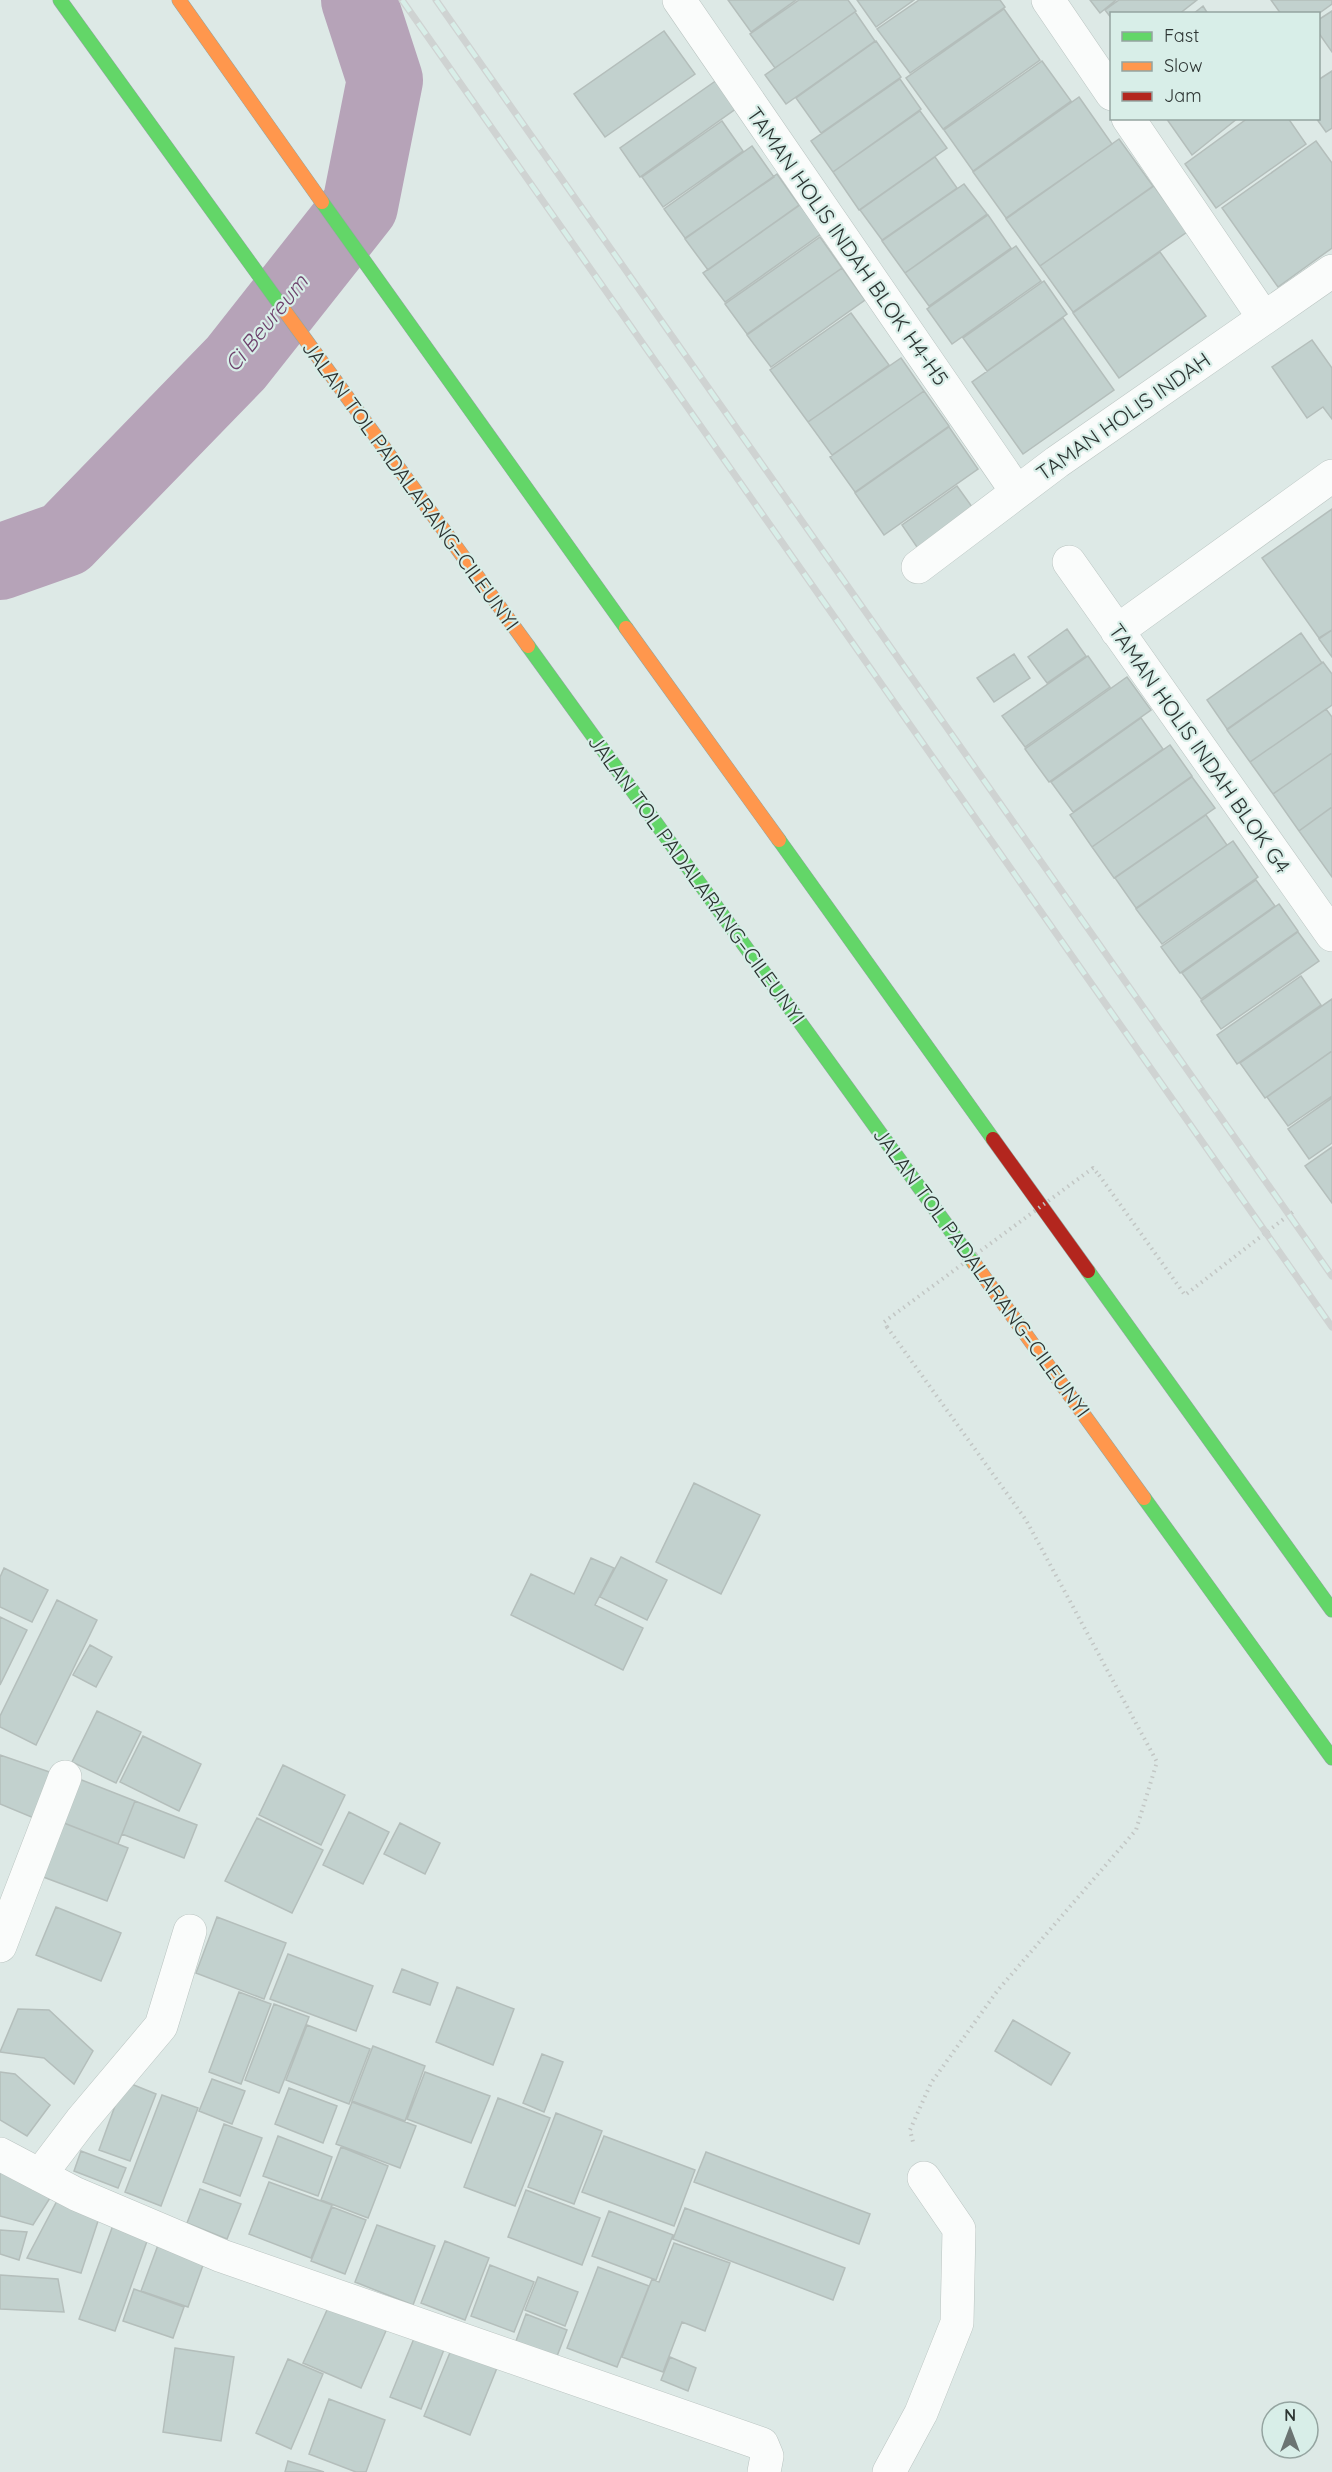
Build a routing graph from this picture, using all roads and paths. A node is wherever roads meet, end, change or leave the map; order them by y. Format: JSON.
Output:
{"nodes":[{"id":1,"x":60,"y":0,"type":"edge"},
{"id":2,"x":179,"y":0,"type":"edge"},
{"id":3,"x":679,"y":0,"type":"edge"},
{"id":4,"x":1048,"y":0,"type":"edge"},
{"id":5,"x":1110,"y":91,"type":"edge"},
{"id":6,"x":1129,"y":120,"type":"edge"},
{"id":7,"x":1332,"y":271,"type":"edge"},
{"id":8,"x":1264,"y":318,"type":"junction"},
{"id":9,"x":1332,"y":476,"type":"edge"},
{"id":10,"x":1017,"y":492,"type":"junction"},
{"id":11,"x":1069,"y":562,"type":"dead end"},
{"id":12,"x":918,"y":567,"type":"dead end"},
{"id":13,"x":1117,"y":631,"type":"junction"},
{"id":14,"x":1332,"y":935,"type":"edge"},
{"id":15,"x":1294,"y":1211,"type":"dead end"},
{"id":16,"x":1332,"y":1610,"type":"edge"},
{"id":17,"x":1332,"y":1758,"type":"edge"},
{"id":18,"x":64,"y":1777,"type":"dead end"},
{"id":19,"x":190,"y":1930,"type":"dead end"},
{"id":20,"x":0,"y":1946,"type":"edge"},
{"id":21,"x":0,"y":2154,"type":"edge"},
{"id":22,"x":40,"y":2175,"type":"junction"},
{"id":23,"x":924,"y":2178,"type":"joint"},
{"id":24,"x":764,"y":2472,"type":"edge"},
{"id":25,"x":889,"y":2472,"type":"edge"}],
"edges":[{"from":1,"to":17,"type":"highway","name":"JALAN TOL PADALARANG–CILEUNYI"},
{"from":2,"to":16,"type":"highway"},
{"from":3,"to":10,"type":"street","name":"TAMAN HOLIS INDAH BLOK H4-H5"},
{"from":4,"to":5,"type":"street"},
{"from":6,"to":8,"type":"street"},
{"from":7,"to":8,"type":"street","name":"TAMAN HOLIS INDAH"},
{"from":8,"to":10,"type":"street","name":"TAMAN HOLIS INDAH"},
{"from":9,"to":13,"type":"street"},
{"from":10,"to":12,"type":"street","name":"TAMAN HOLIS INDAH"},
{"from":11,"to":13,"type":"street","name":"TAMAN HOLIS INDAH BLOK G4"},
{"from":13,"to":14,"type":"street","name":"TAMAN HOLIS INDAH BLOK G4"},
{"from":15,"to":23,"type":"path","bridge":true},
{"from":18,"to":20,"type":"street"},
{"from":19,"to":22,"type":"street"},
{"from":21,"to":22,"type":"street"},
{"from":22,"to":24,"type":"street"},
{"from":23,"to":25,"type":"street"}]}
